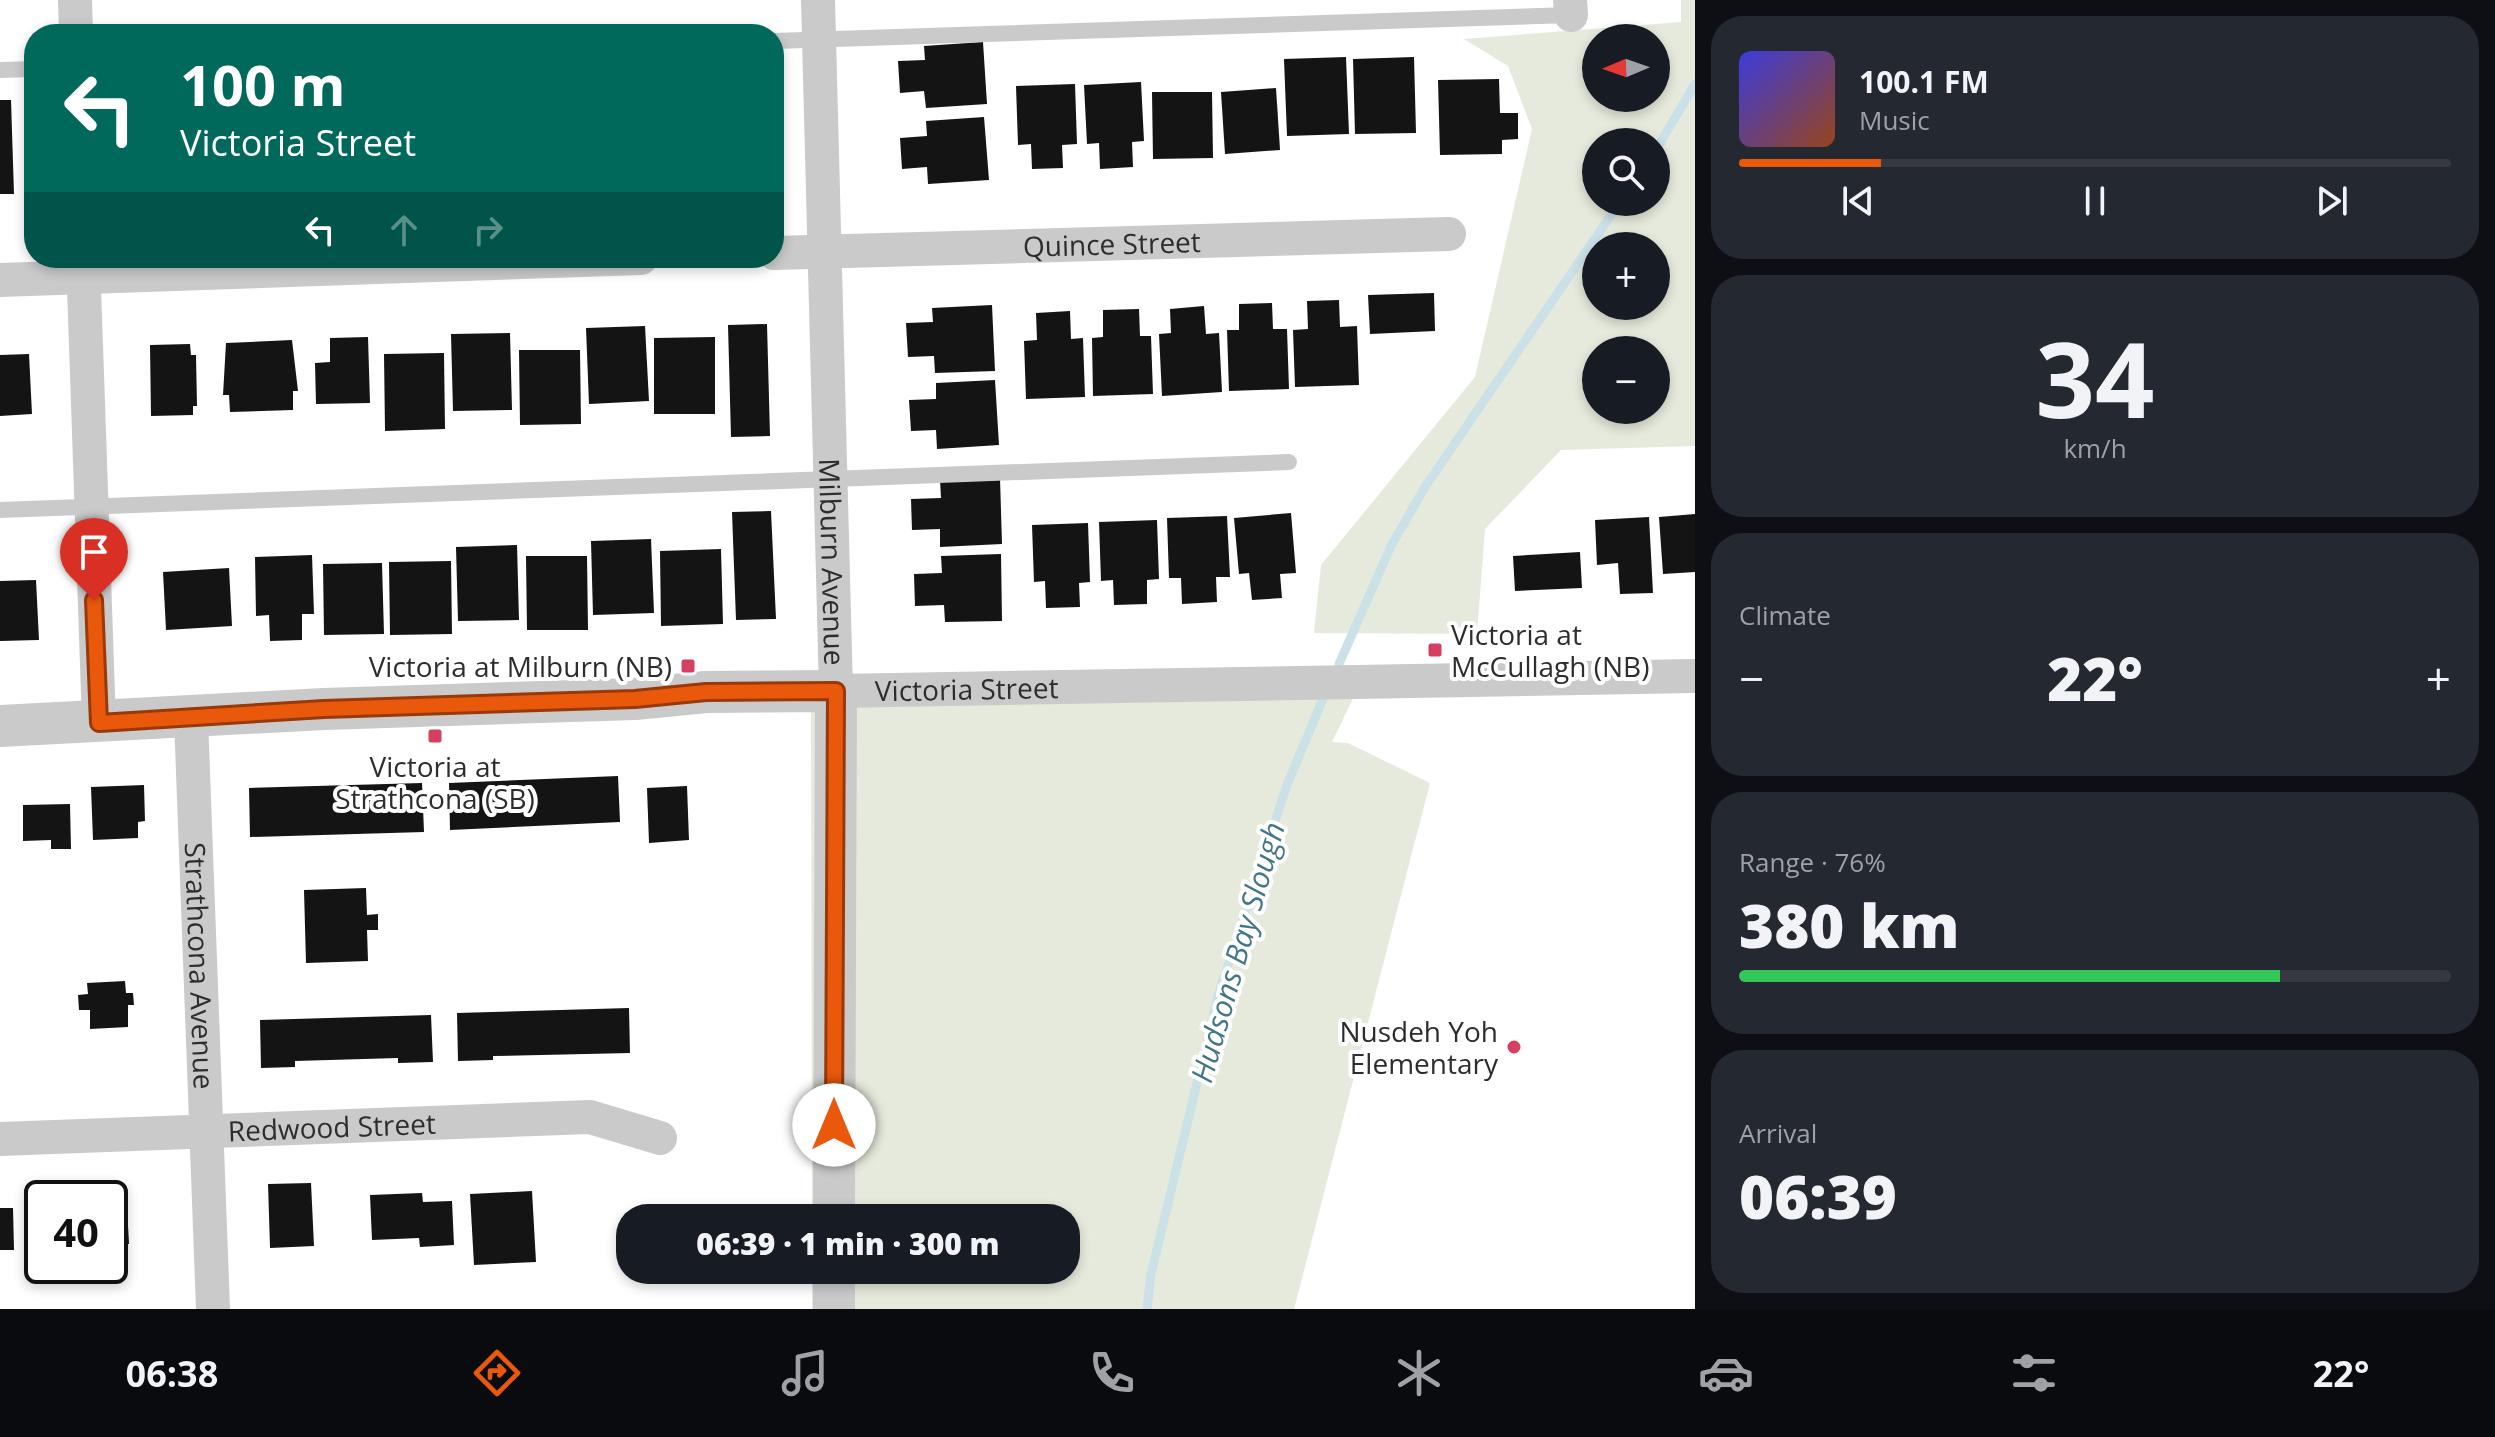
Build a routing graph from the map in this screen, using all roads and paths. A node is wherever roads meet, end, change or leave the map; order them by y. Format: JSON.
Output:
{"nodes":[{"id":1,"x":75,"y":0,"type":"edge"},
{"id":2,"x":818,"y":0,"type":"edge"},
{"id":3,"x":1571,"y":8,"type":"edge"},
{"id":4,"x":76,"y":24,"type":"edge"},
{"id":5,"x":820,"y":39,"type":"junction"},
{"id":6,"x":784,"y":41,"type":"edge"},
{"id":7,"x":24,"y":69,"type":"edge"},
{"id":8,"x":0,"y":70,"type":"edge"},
{"id":9,"x":1449,"y":234,"type":"dead end"},
{"id":10,"x":827,"y":252,"type":"junction"},
{"id":11,"x":784,"y":253,"type":"edge"},
{"id":12,"x":84,"y":268,"type":"edge"},
{"id":13,"x":0,"y":280,"type":"edge"},
{"id":14,"x":1289,"y":462,"type":"dead end"},
{"id":15,"x":832,"y":481,"type":"junction"},
{"id":16,"x":90,"y":507,"type":"junction"},
{"id":17,"x":0,"y":510,"type":"edge"},
{"id":18,"x":1695,"y":676,"type":"edge"},
{"id":19,"x":836,"y":691,"type":"junction"},
{"id":20,"x":191,"y":718,"type":"junction"},
{"id":21,"x":99,"y":723,"type":"junction"},
{"id":22,"x":0,"y":726,"type":"edge"},
{"id":23,"x":207,"y":1131,"type":"junction"},
{"id":24,"x":660,"y":1138,"type":"dead end"},
{"id":25,"x":0,"y":1139,"type":"edge"},
{"id":26,"x":834,"y":1204,"type":"edge"},
{"id":27,"x":834,"y":1284,"type":"edge"},
{"id":28,"x":213,"y":1309,"type":"edge"},
{"id":29,"x":834,"y":1309,"type":"edge"}],
"edges":[{"from":1,"to":4,"type":"street"},
{"from":2,"to":5,"type":"street","name":"Milburn Avenue"},
{"from":3,"to":5,"type":"lane"},
{"from":5,"to":6,"type":"lane"},
{"from":5,"to":10,"type":"street","name":"Milburn Avenue"},
{"from":7,"to":8,"type":"lane"},
{"from":9,"to":10,"type":"street","name":"Quince Street"},
{"from":10,"to":11,"type":"street","name":"Quince Street"},
{"from":10,"to":15,"type":"street","name":"Milburn Avenue"},
{"from":12,"to":13,"type":"street"},
{"from":12,"to":16,"type":"street"},
{"from":14,"to":15,"type":"lane"},
{"from":15,"to":16,"type":"lane"},
{"from":15,"to":19,"type":"street","name":"Milburn Avenue"},
{"from":16,"to":17,"type":"lane"},
{"from":16,"to":21,"type":"street"},
{"from":18,"to":19,"type":"street","name":"Victoria Street"},
{"from":19,"to":20,"type":"street","name":"Victoria Street"},
{"from":19,"to":26,"type":"street","name":"Milburn Avenue"},
{"from":20,"to":21,"type":"street","name":"Victoria Street"},
{"from":20,"to":23,"type":"street","name":"Strathcona Avenue"},
{"from":21,"to":22,"type":"street","name":"Victoria Street"},
{"from":23,"to":24,"type":"street","name":"Redwood Street"},
{"from":23,"to":25,"type":"street","name":"Redwood Street"},
{"from":23,"to":28,"type":"street","name":"Strathcona Avenue"},
{"from":27,"to":29,"type":"street"}]}
